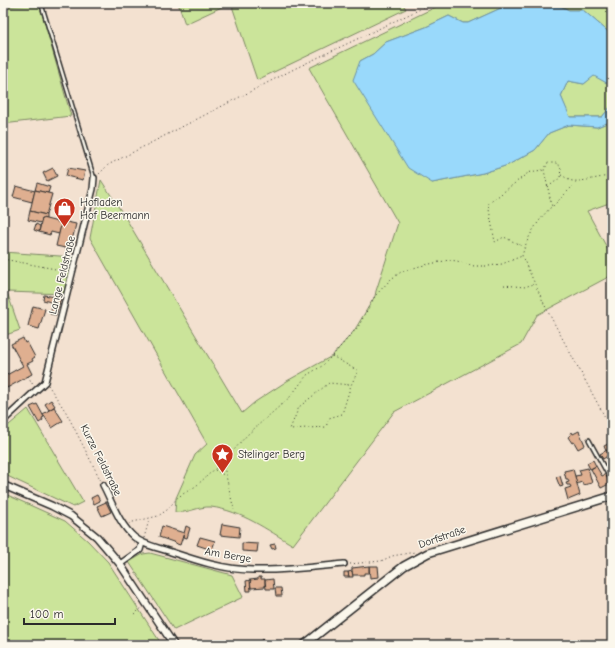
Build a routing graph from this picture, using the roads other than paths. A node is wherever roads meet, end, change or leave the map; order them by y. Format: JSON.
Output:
{"nodes":[{"id":1,"x":41,"y":3,"type":"edge"},
{"id":2,"x":94,"y":178,"type":"joint"},
{"id":3,"x":3,"y":421,"type":"edge"},
{"id":4,"x":589,"y":440,"type":"dead end"},
{"id":5,"x":612,"y":482,"type":"edge"},
{"id":6,"x":3,"y":485,"type":"edge"},
{"id":7,"x":103,"y":485,"type":"road end"},
{"id":8,"x":612,"y":496,"type":"edge"},
{"id":9,"x":142,"y":543,"type":"junction"},
{"id":10,"x":120,"y":564,"type":"junction"},
{"id":11,"x":344,"y":564,"type":"road end"},
{"id":12,"x":174,"y":645,"type":"edge"},
{"id":13,"x":304,"y":645,"type":"edge"}],
"edges":[{"from":1,"to":2,"type":"lane","name":"Lange Feldstraße"},
{"from":2,"to":3,"type":"street","name":"Lange Feldstraße"},
{"from":4,"to":5,"type":"lane"},
{"from":6,"to":10,"type":"street"},
{"from":7,"to":9,"type":"street","name":"Kurze Feldstraße"},
{"from":8,"to":13,"type":"main road","name":"Dorfstraße"},
{"from":9,"to":10,"type":"street"},
{"from":9,"to":11,"type":"street","name":"Am Berge"},
{"from":10,"to":12,"type":"street"}]}
